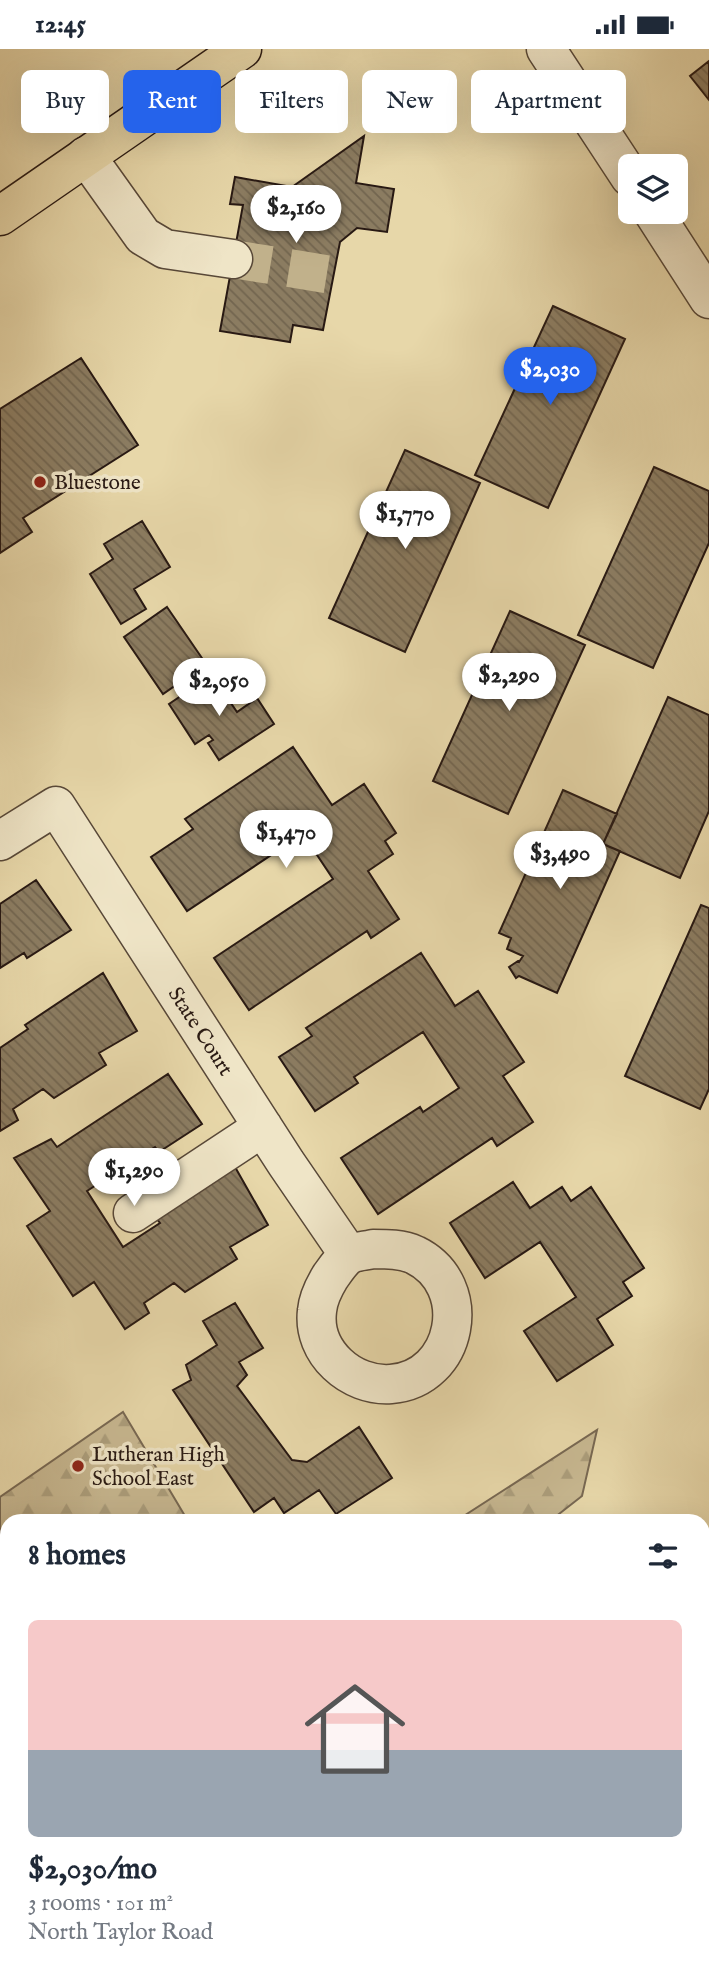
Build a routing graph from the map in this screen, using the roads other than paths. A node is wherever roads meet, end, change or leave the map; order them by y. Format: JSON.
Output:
{"nodes":[{"id":1,"x":242,"y":49,"type":"edge"},
{"id":2,"x":546,"y":49,"type":"edge"},
{"id":3,"x":86,"y":156,"type":"junction"},
{"id":4,"x":618,"y":159,"type":"edge"},
{"id":5,"x":0,"y":216,"type":"edge"},
{"id":6,"x":661,"y":224,"type":"edge"},
{"id":7,"x":233,"y":259,"type":"tunnel mouth"},
{"id":8,"x":709,"y":299,"type":"edge"},
{"id":9,"x":0,"y":841,"type":"edge"},
{"id":10,"x":263,"y":1126,"type":"junction"},
{"id":11,"x":133,"y":1213,"type":"dead end"},
{"id":12,"x":349,"y":1255,"type":"dead end"}],
"edges":[{"from":1,"to":3,"type":"main road"},
{"from":2,"to":4,"type":"street"},
{"from":3,"to":5,"type":"main road"},
{"from":3,"to":7,"type":"street"},
{"from":6,"to":8,"type":"street"},
{"from":9,"to":10,"type":"street","name":"State Court"},
{"from":10,"to":11,"type":"street"},
{"from":10,"to":12,"type":"street","name":"State Court"}]}
